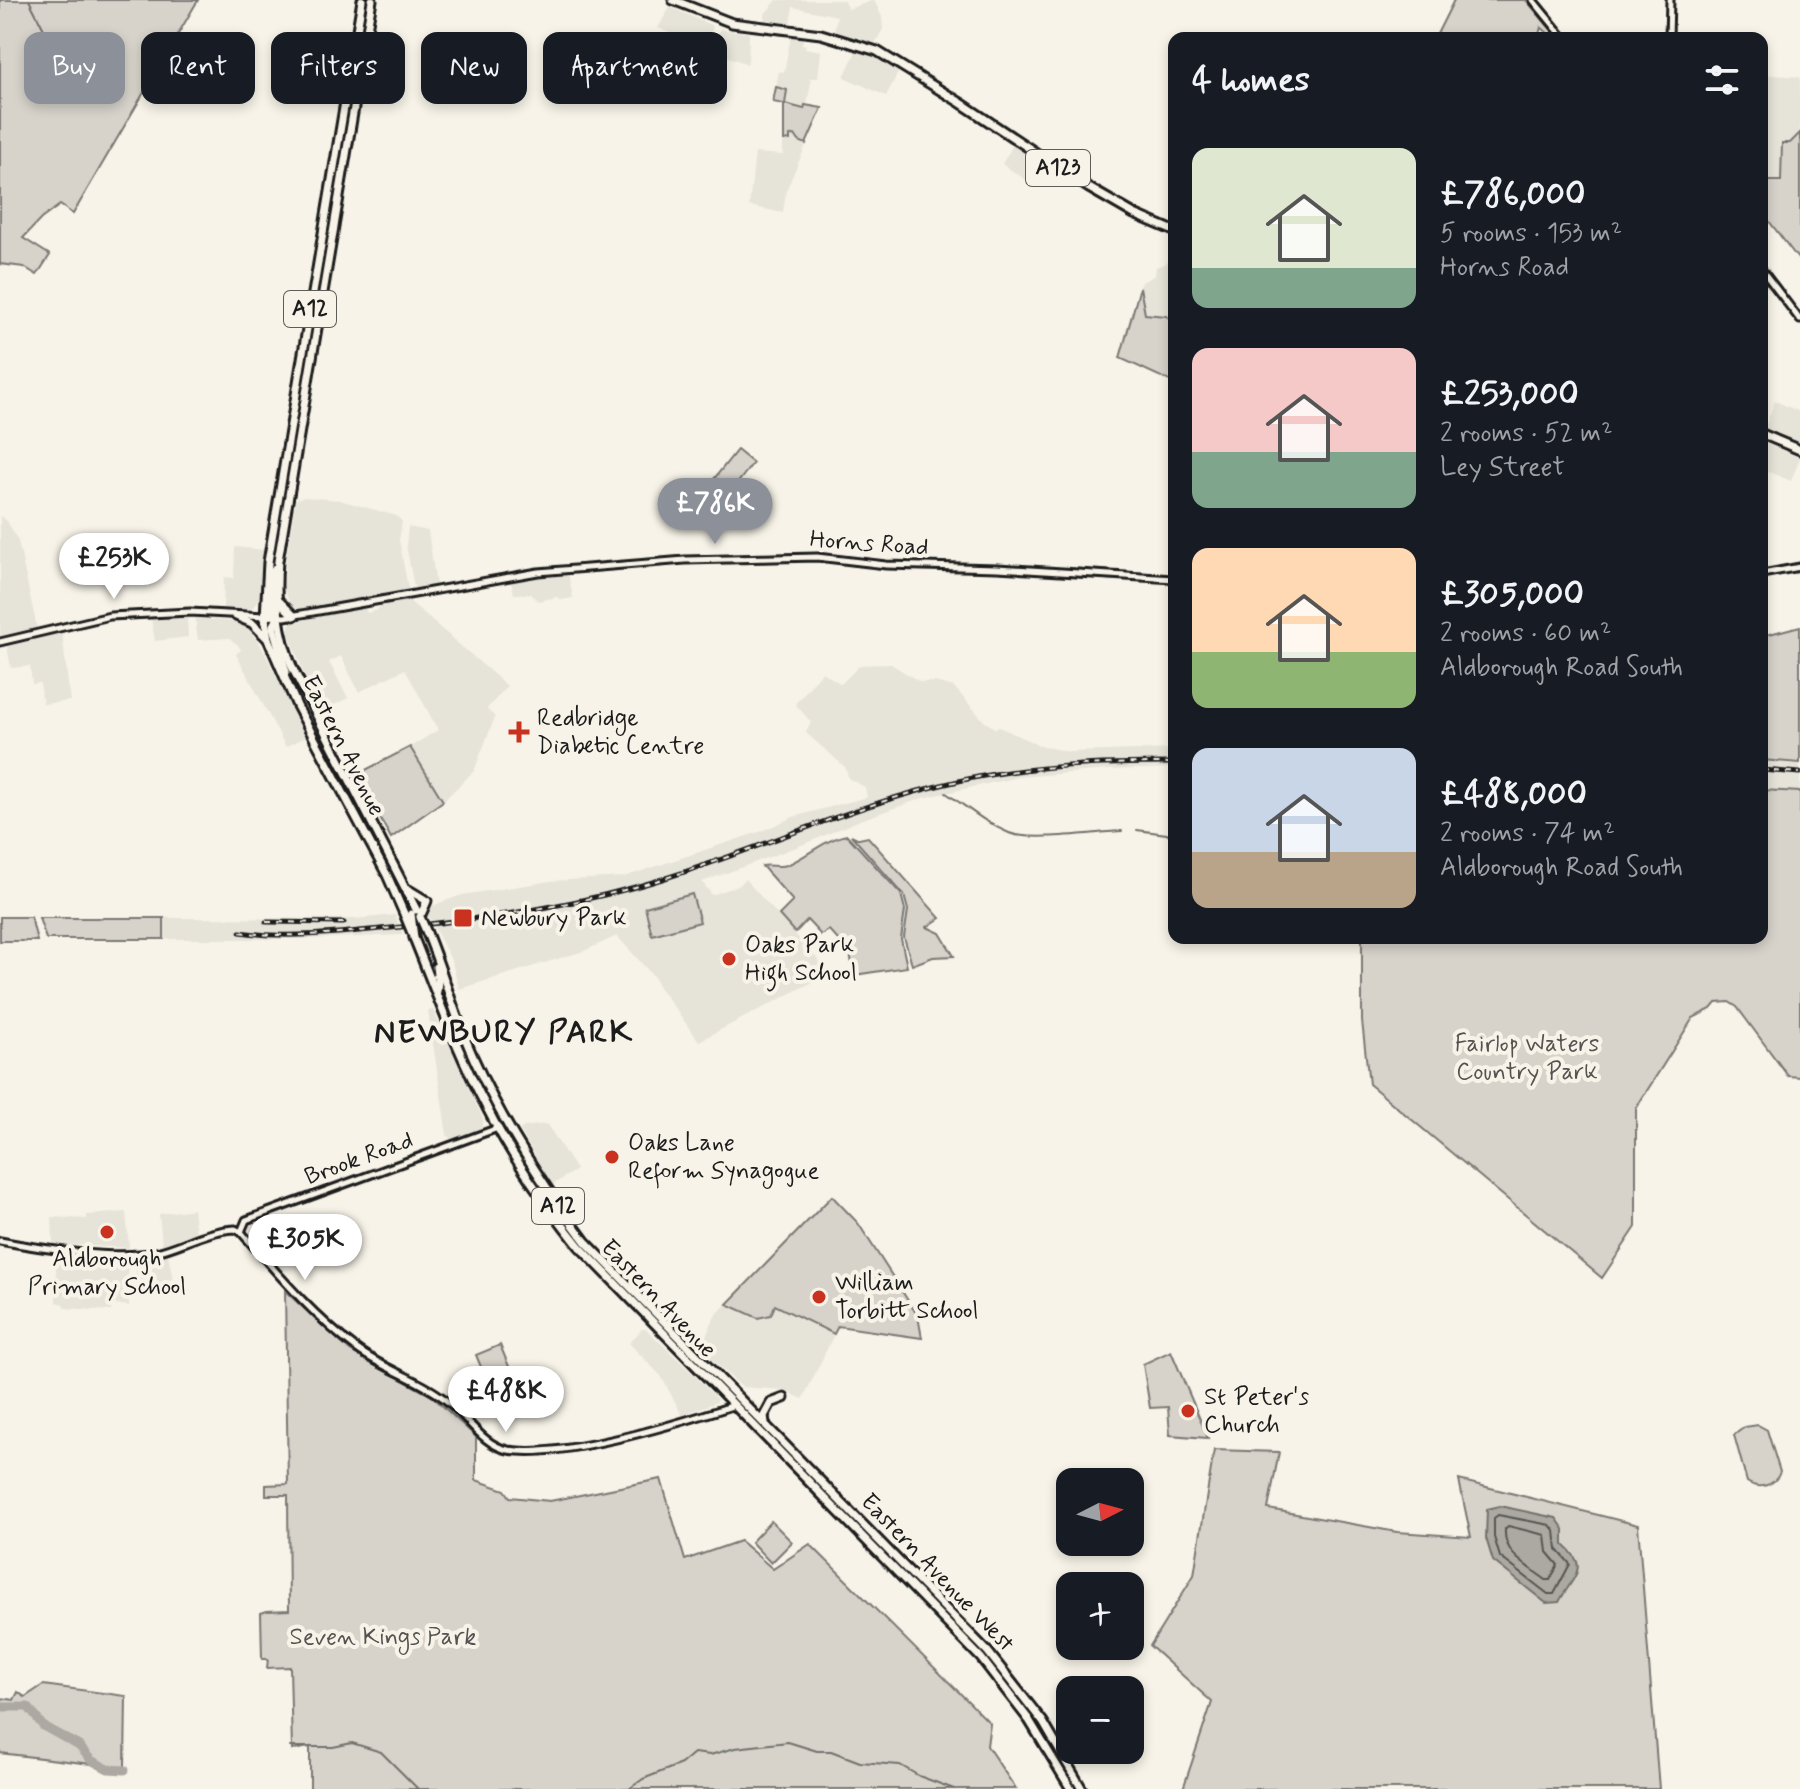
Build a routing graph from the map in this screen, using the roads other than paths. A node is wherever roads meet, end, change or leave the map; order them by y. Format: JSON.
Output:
{"nodes":[{"id":1,"x":362,"y":0,"type":"edge"},
{"id":2,"x":372,"y":0,"type":"edge"},
{"id":3,"x":673,"y":0,"type":"edge"},
{"id":4,"x":1533,"y":0,"type":"edge"},
{"id":5,"x":1670,"y":0,"type":"edge"},
{"id":6,"x":1559,"y":32,"type":"edge"},
{"id":7,"x":1669,"y":32,"type":"edge"},
{"id":8,"x":1168,"y":228,"type":"edge"},
{"id":9,"x":1768,"y":278,"type":"edge"},
{"id":10,"x":1800,"y":320,"type":"edge"},
{"id":11,"x":1768,"y":437,"type":"edge"},
{"id":12,"x":1800,"y":450,"type":"edge"},
{"id":13,"x":278,"y":561,"type":"junction"},
{"id":14,"x":1800,"y":567,"type":"edge"},
{"id":15,"x":1768,"y":573,"type":"edge"},
{"id":16,"x":1168,"y":579,"type":"edge"},
{"id":17,"x":277,"y":598,"type":"junction"},
{"id":18,"x":236,"y":616,"type":"junction"},
{"id":19,"x":294,"y":616,"type":"junction"},
{"id":20,"x":265,"y":618,"type":"junction"},
{"id":21,"x":278,"y":618,"type":"junction"},
{"id":22,"x":268,"y":639,"type":"junction"},
{"id":23,"x":0,"y":642,"type":"edge"},
{"id":24,"x":288,"y":685,"type":"junction"},
{"id":25,"x":406,"y":887,"type":"junction"},
{"id":26,"x":412,"y":913,"type":"junction"},
{"id":27,"x":424,"y":964,"type":"junction"},
{"id":28,"x":437,"y":967,"type":"junction"},
{"id":29,"x":437,"y":991,"type":"junction"},
{"id":30,"x":498,"y":1128,"type":"junction"},
{"id":31,"x":241,"y":1232,"type":"junction"},
{"id":32,"x":0,"y":1241,"type":"edge"},
{"id":33,"x":784,"y":1398,"type":"dead end"},
{"id":34,"x":743,"y":1401,"type":"junction"},
{"id":35,"x":734,"y":1405,"type":"junction"},
{"id":36,"x":765,"y":1423,"type":"junction"},
{"id":37,"x":1071,"y":1789,"type":"edge"},
{"id":38,"x":1082,"y":1789,"type":"edge"}],
"edges":[{"from":1,"to":20,"type":"main road","name":"Eastern Avenue","number":"A12"},
{"from":2,"to":13,"type":"main road","name":"Eastern Avenue","number":"A12"},
{"from":3,"to":8,"type":"main road","number":"A123"},
{"from":4,"to":6,"type":"street"},
{"from":5,"to":7,"type":"street"},
{"from":9,"to":10,"type":"street"},
{"from":11,"to":12,"type":"main road"},
{"from":13,"to":17,"type":"main road","name":"Eastern Avenue","number":"A12"},
{"from":13,"to":20,"type":"main road"},
{"from":14,"to":15,"type":"street"},
{"from":16,"to":19,"type":"street","name":"Horns Road"},
{"from":17,"to":19,"type":"main road"},
{"from":17,"to":21,"type":"main road","name":"Eastern Avenue","number":"A12"},
{"from":18,"to":20,"type":"street","name":"Horns Road"},
{"from":18,"to":22,"type":"main road"},
{"from":18,"to":23,"type":"street","name":"Horns Road"},
{"from":19,"to":21,"type":"street","name":"Horns Road"},
{"from":20,"to":21,"type":"street","name":"Horns Road"},
{"from":20,"to":22,"type":"main road","name":"Eastern Avenue","number":"A12"},
{"from":21,"to":24,"type":"main road"},
{"from":21,"to":25,"type":"main road","name":"Eastern Avenue","number":"A12"},
{"from":22,"to":24,"type":"main road","name":"Eastern Avenue","number":"A12"},
{"from":24,"to":26,"type":"main road","name":"Eastern Avenue","number":"A12"},
{"from":25,"to":26,"type":"main road","name":"Eastern Avenue","number":"A12"},
{"from":25,"to":26,"type":"main road"},
{"from":26,"to":27,"type":"main road","name":"Eastern Avenue","number":"A12","bridge":true},
{"from":26,"to":28,"type":"main road","name":"Eastern Avenue","number":"A12","bridge":true},
{"from":27,"to":28,"type":"main road"},
{"from":27,"to":29,"type":"main road","name":"Eastern Avenue","number":"A12"},
{"from":28,"to":29,"type":"main road"},
{"from":28,"to":34,"type":"main road","name":"Eastern Avenue","number":"A12"},
{"from":29,"to":30,"type":"main road","name":"Eastern Avenue","number":"A12"},
{"from":30,"to":31,"type":"street","name":"Brook Road"},
{"from":30,"to":35,"type":"main road","name":"Eastern Avenue","number":"A12"},
{"from":31,"to":32,"type":"street"},
{"from":31,"to":35,"type":"street"},
{"from":33,"to":36,"type":"main road"},
{"from":34,"to":35,"type":"street"},
{"from":34,"to":36,"type":"main road","name":"Eastern Avenue West","number":"A12"},
{"from":35,"to":37,"type":"main road","name":"Eastern Avenue West","number":"A12"},
{"from":36,"to":38,"type":"main road","name":"Eastern Avenue West","number":"A12"}]}
